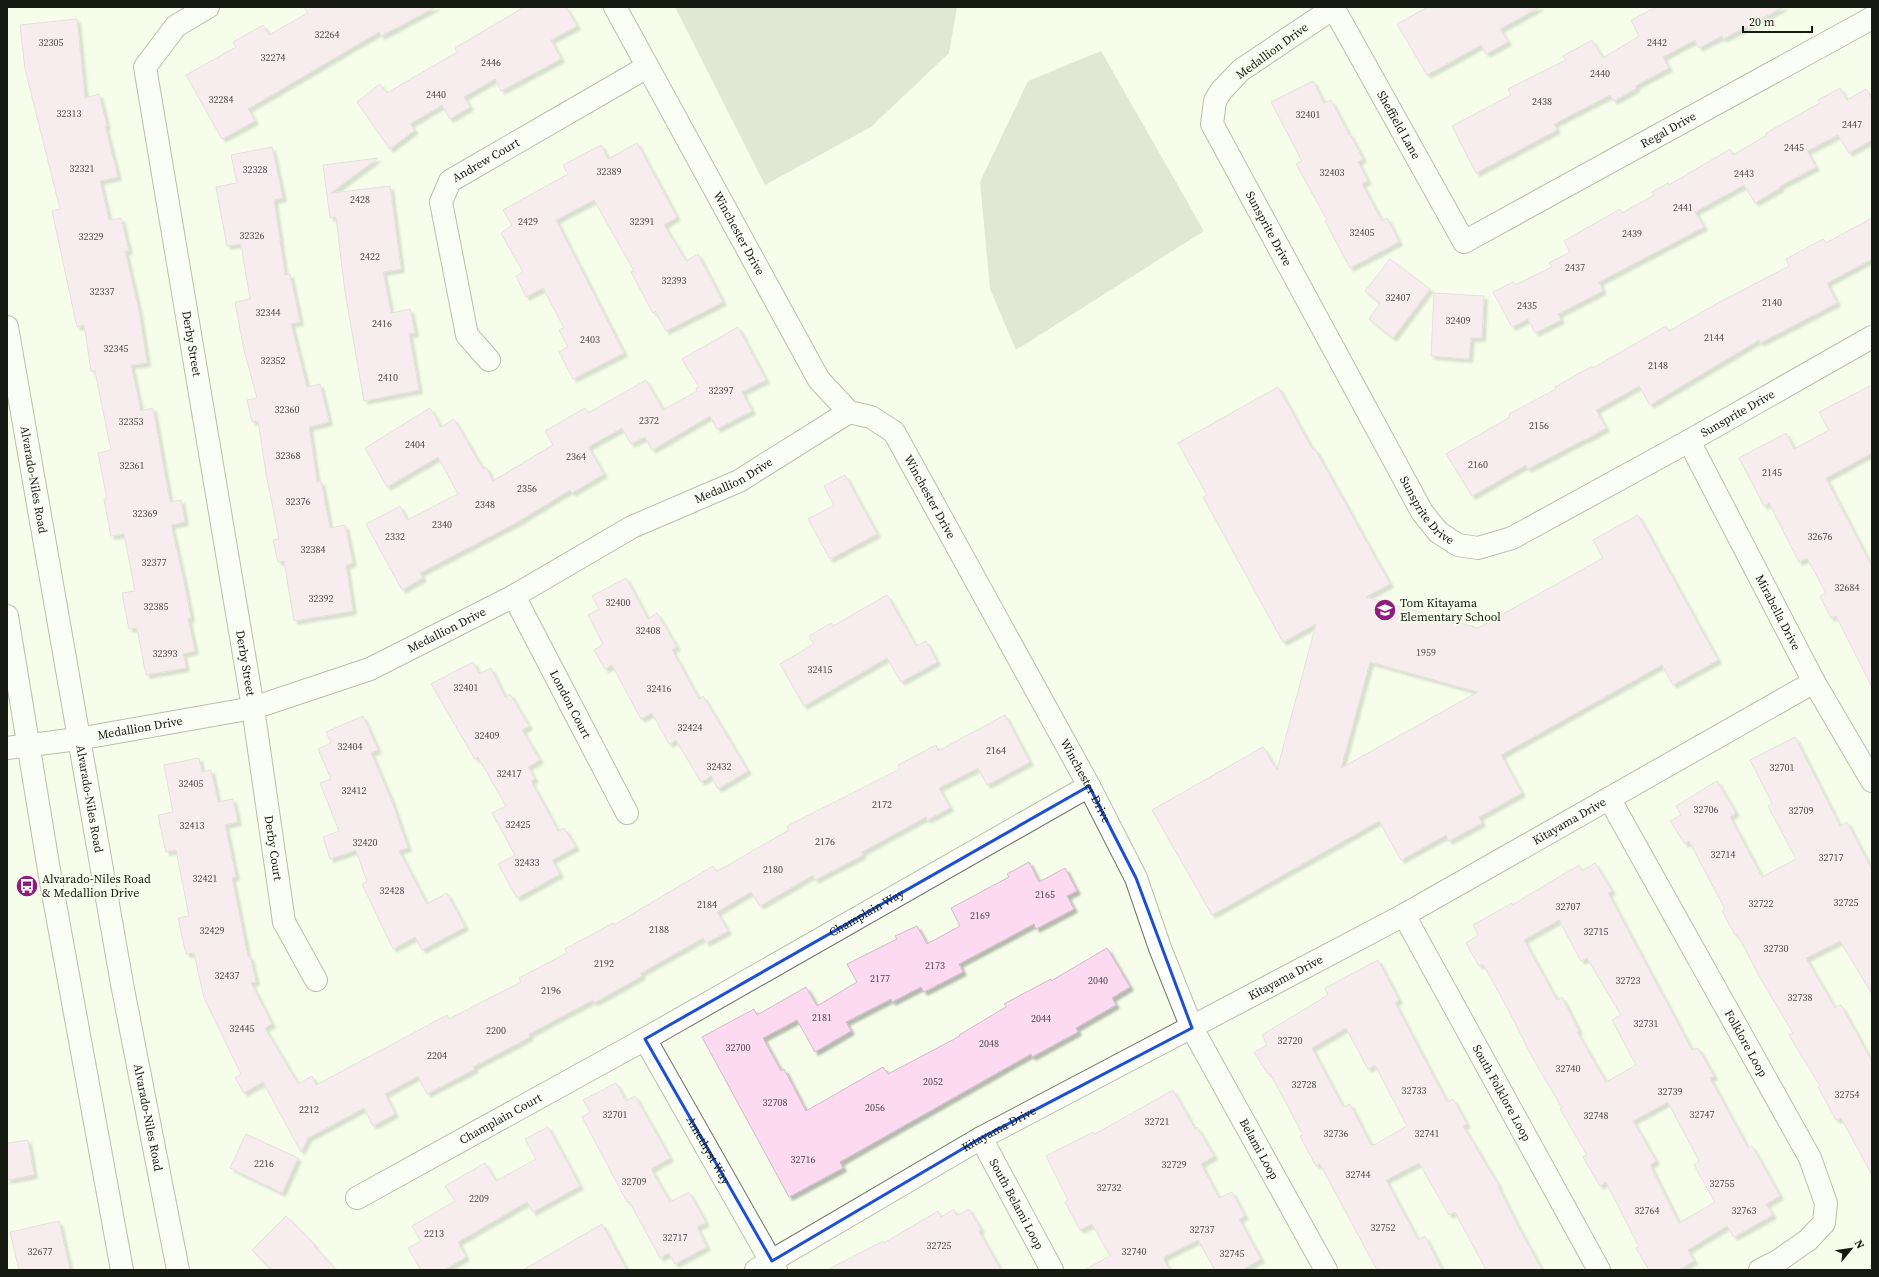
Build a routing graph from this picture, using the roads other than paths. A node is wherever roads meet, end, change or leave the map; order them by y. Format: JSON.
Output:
{"nodes":[{"id":1,"x":208,"y":7,"type":"edge"},
{"id":2,"x":615,"y":7,"type":"edge"},
{"id":3,"x":1334,"y":7,"type":"edge"},
{"id":4,"x":1872,"y":18,"type":"edge"},
{"id":5,"x":647,"y":67,"type":"junction"},
{"id":6,"x":1212,"y":124,"type":"joint"},
{"id":7,"x":1464,"y":242,"type":"joint"},
{"id":8,"x":7,"y":327,"type":"edge"},
{"id":9,"x":1872,"y":337,"type":"edge"},
{"id":10,"x":489,"y":360,"type":"dead end"},
{"id":11,"x":849,"y":412,"type":"junction"},
{"id":12,"x":1689,"y":441,"type":"junction"},
{"id":13,"x":514,"y":596,"type":"junction"},
{"id":14,"x":7,"y":616,"type":"edge"},
{"id":15,"x":1814,"y":682,"type":"junction"},
{"id":16,"x":253,"y":708,"type":"junction"},
{"id":17,"x":78,"y":739,"type":"junction"},
{"id":18,"x":17,"y":746,"type":"edge"},
{"id":19,"x":1872,"y":781,"type":"edge"},
{"id":20,"x":1089,"y":786,"type":"junction"},
{"id":21,"x":1609,"y":798,"type":"junction"},
{"id":22,"x":627,"y":813,"type":"dead end"},
{"id":23,"x":1404,"y":915,"type":"junction"},
{"id":24,"x":316,"y":980,"type":"dead end"},
{"id":25,"x":1192,"y":1028,"type":"junction"},
{"id":26,"x":645,"y":1039,"type":"junction"},
{"id":27,"x":981,"y":1138,"type":"junction"},
{"id":28,"x":357,"y":1198,"type":"dead end"},
{"id":29,"x":768,"y":1267,"type":"edge"},
{"id":30,"x":122,"y":1270,"type":"edge"},
{"id":31,"x":178,"y":1270,"type":"edge"},
{"id":32,"x":1052,"y":1270,"type":"edge"},
{"id":33,"x":1326,"y":1270,"type":"edge"},
{"id":34,"x":1599,"y":1270,"type":"edge"},
{"id":35,"x":1760,"y":1270,"type":"edge"}],
"edges":[{"from":1,"to":16,"type":"street","name":"Derby Street"},
{"from":2,"to":5,"type":"street","name":"Winchester Drive"},
{"from":3,"to":6,"type":"street","name":"Medallion Drive"},
{"from":3,"to":7,"type":"street","name":"Sheffield Lane"},
{"from":4,"to":7,"type":"street","name":"Regal Drive"},
{"from":5,"to":10,"type":"street","name":"Andrew Court"},
{"from":5,"to":11,"type":"street","name":"Winchester Drive"},
{"from":6,"to":12,"type":"street","name":"Sunsprite Drive"},
{"from":8,"to":17,"type":"street","name":"Alvarado-Niles Road"},
{"from":9,"to":12,"type":"street","name":"Sunsprite Drive"},
{"from":11,"to":13,"type":"street","name":"Medallion Drive"},
{"from":11,"to":20,"type":"street","name":"Winchester Drive"},
{"from":12,"to":15,"type":"street","name":"Mirabella Drive"},
{"from":13,"to":16,"type":"street","name":"Medallion Drive"},
{"from":13,"to":22,"type":"street","name":"London Court"},
{"from":14,"to":18,"type":"street"},
{"from":15,"to":19,"type":"street","name":"Mirabella Drive"},
{"from":15,"to":21,"type":"street","name":"Kitayama Drive"},
{"from":16,"to":17,"type":"street","name":"Medallion Drive"},
{"from":16,"to":24,"type":"street","name":"Derby Court"},
{"from":17,"to":18,"type":"street","name":"Medallion Drive"},
{"from":17,"to":31,"type":"street","name":"Alvarado-Niles Road"},
{"from":18,"to":30,"type":"street"},
{"from":20,"to":25,"type":"street","name":"Winchester Drive"},
{"from":20,"to":26,"type":"street","name":"Champlain Way"},
{"from":21,"to":23,"type":"street","name":"Kitayama Drive"},
{"from":21,"to":35,"type":"street","name":"Folklore Loop"},
{"from":23,"to":25,"type":"street","name":"Kitayama Drive"},
{"from":23,"to":34,"type":"street","name":"South Folklore Loop"},
{"from":25,"to":27,"type":"street","name":"Kitayama Drive"},
{"from":25,"to":33,"type":"street","name":"Belami Loop"},
{"from":26,"to":28,"type":"street","name":"Champlain Court"},
{"from":26,"to":29,"type":"street","name":"Amethyst Way"},
{"from":27,"to":29,"type":"street","name":"Kitayama Drive"},
{"from":27,"to":32,"type":"street","name":"South Belami Loop"}]}
